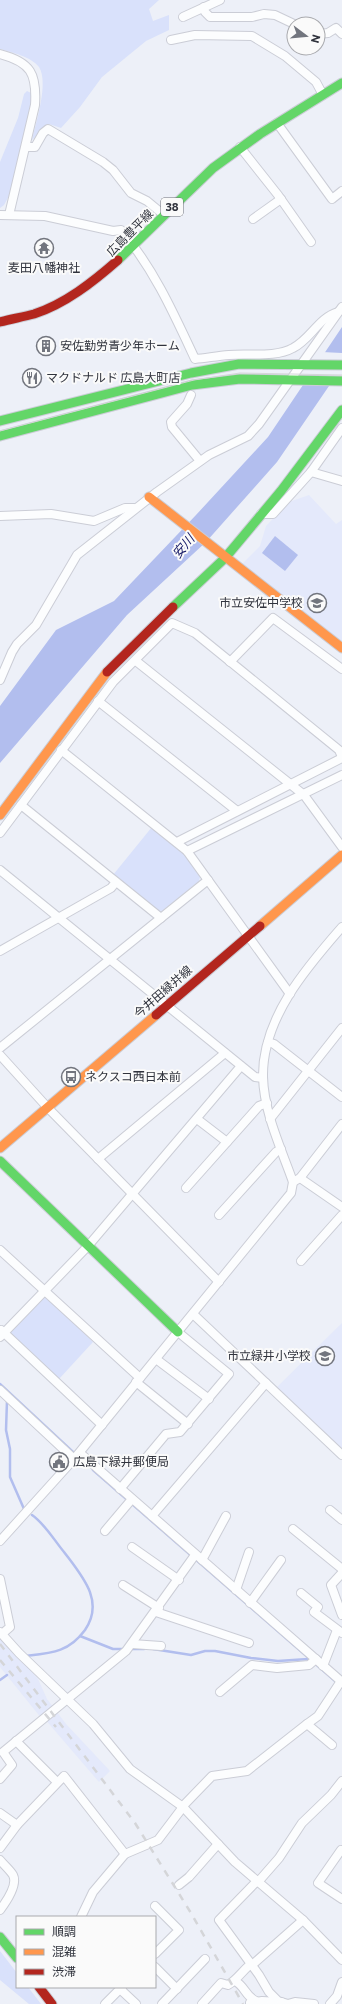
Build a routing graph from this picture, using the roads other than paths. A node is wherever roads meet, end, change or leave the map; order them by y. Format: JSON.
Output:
{"nodes":[{"id":1,"x":220,"y":0,"type":"edge"},
{"id":2,"x":204,"y":7,"type":"junction"},
{"id":3,"x":183,"y":17,"type":"dead end"},
{"id":4,"x":286,"y":20,"type":"edge"},
{"id":5,"x":326,"y":33,"type":"edge"},
{"id":6,"x":342,"y":34,"type":"edge"},
{"id":7,"x":171,"y":40,"type":"dead end"},
{"id":8,"x":0,"y":54,"type":"edge"},
{"id":9,"x":342,"y":83,"type":"edge"},
{"id":10,"x":323,"y":95,"type":"junction"},
{"id":11,"x":277,"y":123,"type":"junction"},
{"id":12,"x":240,"y":147,"type":"junction"},
{"id":13,"x":26,"y":148,"type":"junction"},
{"id":14,"x":342,"y":191,"type":"edge"},
{"id":15,"x":281,"y":199,"type":"junction"},
{"id":16,"x":0,"y":215,"type":"edge"},
{"id":17,"x":9,"y":215,"type":"junction"},
{"id":18,"x":164,"y":215,"type":"junction"},
{"id":19,"x":253,"y":219,"type":"dead end"},
{"id":20,"x":311,"y":242,"type":"dead end"},
{"id":21,"x":135,"y":246,"type":"junction"},
{"id":22,"x":340,"y":310,"type":"edge"},
{"id":23,"x":0,"y":322,"type":"edge"},
{"id":24,"x":305,"y":364,"type":"junction"},
{"id":25,"x":342,"y":365,"type":"edge"},
{"id":26,"x":290,"y":379,"type":"junction"},
{"id":27,"x":342,"y":382,"type":"edge"},
{"id":28,"x":191,"y":394,"type":"dead end"},
{"id":29,"x":342,"y":410,"type":"edge"},
{"id":30,"x":0,"y":421,"type":"edge"},
{"id":31,"x":342,"y":428,"type":"edge"},
{"id":32,"x":0,"y":436,"type":"edge"},
{"id":33,"x":200,"y":461,"type":"junction"},
{"id":34,"x":311,"y":472,"type":"junction"},
{"id":35,"x":342,"y":481,"type":"edge"},
{"id":36,"x":149,"y":498,"type":"junction"},
{"id":37,"x":134,"y":508,"type":"junction"},
{"id":38,"x":261,"y":514,"type":"junction"},
{"id":39,"x":0,"y":516,"type":"edge"},
{"id":40,"x":223,"y":556,"type":"junction"},
{"id":41,"x":342,"y":648,"type":"edge"},
{"id":42,"x":12,"y":652,"type":"junction"},
{"id":43,"x":136,"y":661,"type":"junction"},
{"id":44,"x":230,"y":662,"type":"junction"},
{"id":45,"x":0,"y":667,"type":"edge"},
{"id":46,"x":342,"y":668,"type":"edge"},
{"id":47,"x":0,"y":680,"type":"edge"},
{"id":48,"x":98,"y":701,"type":"junction"},
{"id":49,"x":61,"y":750,"type":"junction"},
{"id":50,"x":342,"y":757,"type":"edge"},
{"id":51,"x":342,"y":775,"type":"edge"},
{"id":52,"x":290,"y":784,"type":"junction"},
{"id":53,"x":304,"y":795,"type":"junction"},
{"id":54,"x":20,"y":805,"type":"junction"},
{"id":55,"x":237,"y":811,"type":"junction"},
{"id":56,"x":0,"y":815,"type":"edge"},
{"id":57,"x":0,"y":833,"type":"edge"},
{"id":58,"x":177,"y":842,"type":"junction"},
{"id":59,"x":342,"y":847,"type":"edge"},
{"id":60,"x":187,"y":851,"type":"junction"},
{"id":61,"x":342,"y":855,"type":"edge"},
{"id":62,"x":0,"y":870,"type":"edge"},
{"id":63,"x":208,"y":880,"type":"junction"},
{"id":64,"x":116,"y":882,"type":"junction"},
{"id":65,"x":58,"y":918,"type":"junction"},
{"id":66,"x":161,"y":918,"type":"junction"},
{"id":67,"x":342,"y":927,"type":"edge"},
{"id":68,"x":248,"y":935,"type":"junction"},
{"id":69,"x":0,"y":951,"type":"edge"},
{"id":70,"x":109,"y":960,"type":"junction"},
{"id":71,"x":290,"y":994,"type":"junction"},
{"id":72,"x":166,"y":1006,"type":"junction"},
{"id":73,"x":342,"y":1028,"type":"edge"},
{"id":74,"x":268,"y":1042,"type":"junction"},
{"id":75,"x":0,"y":1048,"type":"edge"},
{"id":76,"x":225,"y":1053,"type":"junction"},
{"id":77,"x":0,"y":1055,"type":"edge"},
{"id":78,"x":241,"y":1066,"type":"junction"},
{"id":79,"x":309,"y":1071,"type":"junction"},
{"id":80,"x":263,"y":1078,"type":"junction"},
{"id":81,"x":342,"y":1098,"type":"edge"},
{"id":82,"x":267,"y":1103,"type":"junction"},
{"id":83,"x":48,"y":1108,"type":"junction"},
{"id":84,"x":197,"y":1119,"type":"junction"},
{"id":85,"x":270,"y":1119,"type":"junction"},
{"id":86,"x":342,"y":1124,"type":"edge"},
{"id":87,"x":226,"y":1142,"type":"junction"},
{"id":88,"x":0,"y":1148,"type":"edge"},
{"id":89,"x":281,"y":1149,"type":"junction"},
{"id":90,"x":98,"y":1159,"type":"junction"},
{"id":91,"x":0,"y":1161,"type":"edge"},
{"id":92,"x":296,"y":1180,"type":"junction"},
{"id":93,"x":186,"y":1188,"type":"dead end"},
{"id":94,"x":132,"y":1195,"type":"junction"},
{"id":95,"x":342,"y":1208,"type":"edge"},
{"id":96,"x":342,"y":1214,"type":"edge"},
{"id":97,"x":219,"y":1215,"type":"dead end"},
{"id":98,"x":88,"y":1246,"type":"junction"},
{"id":99,"x":0,"y":1250,"type":"edge"},
{"id":100,"x":301,"y":1261,"type":"dead end"},
{"id":101,"x":219,"y":1282,"type":"junction"},
{"id":102,"x":44,"y":1290,"type":"junction"},
{"id":103,"x":194,"y":1314,"type":"junction"},
{"id":104,"x":178,"y":1332,"type":"junction"},
{"id":105,"x":1,"y":1333,"type":"edge"},
{"id":106,"x":156,"y":1359,"type":"junction"},
{"id":107,"x":138,"y":1380,"type":"junction"},
{"id":108,"x":266,"y":1383,"type":"junction"},
{"id":109,"x":0,"y":1390,"type":"edge"},
{"id":110,"x":209,"y":1399,"type":"junction"},
{"id":111,"x":188,"y":1424,"type":"junction"},
{"id":112,"x":102,"y":1425,"type":"junction"},
{"id":113,"x":342,"y":1455,"type":"edge"},
{"id":114,"x":77,"y":1456,"type":"junction"},
{"id":115,"x":120,"y":1489,"type":"junction"},
{"id":116,"x":132,"y":1499,"type":"junction"},
{"id":117,"x":330,"y":1510,"type":"dead end"},
{"id":118,"x":152,"y":1516,"type":"junction"},
{"id":119,"x":226,"y":1516,"type":"dead end"},
{"id":120,"x":342,"y":1520,"type":"edge"},
{"id":121,"x":293,"y":1529,"type":"dead end"},
{"id":122,"x":105,"y":1531,"type":"dead end"},
{"id":123,"x":0,"y":1541,"type":"edge"},
{"id":124,"x":132,"y":1546,"type":"dead end"},
{"id":125,"x":249,"y":1552,"type":"dead end"},
{"id":126,"x":199,"y":1557,"type":"junction"},
{"id":127,"x":281,"y":1560,"type":"dead end"},
{"id":128,"x":342,"y":1569,"type":"edge"},
{"id":129,"x":342,"y":1573,"type":"edge"},
{"id":130,"x":0,"y":1579,"type":"edge"},
{"id":131,"x":179,"y":1580,"type":"junction"},
{"id":132,"x":123,"y":1584,"type":"dead end"},
{"id":133,"x":236,"y":1590,"type":"junction"},
{"id":134,"x":301,"y":1593,"type":"dead end"},
{"id":135,"x":250,"y":1603,"type":"junction"},
{"id":136,"x":157,"y":1610,"type":"junction"},
{"id":137,"x":342,"y":1615,"type":"edge"},
{"id":138,"x":340,"y":1630,"type":"edge"},
{"id":139,"x":1,"y":1633,"type":"edge"},
{"id":140,"x":249,"y":1643,"type":"dead end"},
{"id":141,"x":132,"y":1644,"type":"junction"},
{"id":142,"x":161,"y":1646,"type":"dead end"},
{"id":143,"x":316,"y":1659,"type":"junction"},
{"id":144,"x":323,"y":1666,"type":"junction"},
{"id":145,"x":342,"y":1681,"type":"edge"},
{"id":146,"x":220,"y":1692,"type":"dead end"},
{"id":147,"x":68,"y":1699,"type":"junction"},
{"id":148,"x":307,"y":1724,"type":"junction"},
{"id":149,"x":16,"y":1741,"type":"junction"},
{"id":150,"x":332,"y":1746,"type":"dead end"},
{"id":151,"x":0,"y":1779,"type":"edge"},
{"id":152,"x":342,"y":1781,"type":"edge"},
{"id":153,"x":56,"y":1782,"type":"junction"},
{"id":154,"x":183,"y":1807,"type":"junction"},
{"id":155,"x":0,"y":1813,"type":"edge"},
{"id":156,"x":17,"y":1825,"type":"junction"},
{"id":157,"x":218,"y":1844,"type":"junction"},
{"id":158,"x":0,"y":1848,"type":"edge"},
{"id":159,"x":341,"y":1850,"type":"edge"},
{"id":160,"x":125,"y":1854,"type":"junction"},
{"id":161,"x":0,"y":1860,"type":"edge"},
{"id":162,"x":258,"y":1881,"type":"junction"},
{"id":163,"x":179,"y":1885,"type":"dead end"},
{"id":164,"x":342,"y":1900,"type":"edge"},
{"id":165,"x":155,"y":1906,"type":"dead end"},
{"id":166,"x":0,"y":1910,"type":"edge"},
{"id":167,"x":81,"y":1916,"type":"edge"},
{"id":168,"x":304,"y":1920,"type":"junction"},
{"id":169,"x":0,"y":1936,"type":"edge"},
{"id":170,"x":156,"y":1953,"type":"edge"},
{"id":171,"x":16,"y":1957,"type":"edge"},
{"id":172,"x":205,"y":1959,"type":"dead end"},
{"id":173,"x":342,"y":1960,"type":"edge"},
{"id":174,"x":251,"y":1964,"type":"junction"},
{"id":175,"x":156,"y":1968,"type":"edge"},
{"id":176,"x":235,"y":1981,"type":"junction"},
{"id":177,"x":342,"y":1982,"type":"edge"},
{"id":178,"x":40,"y":1988,"type":"edge"},
{"id":179,"x":121,"y":1988,"type":"edge"},
{"id":180,"x":177,"y":1988,"type":"junction"},
{"id":181,"x":253,"y":2002,"type":"edge"},
{"id":182,"x":286,"y":2003,"type":"edge"},
{"id":183,"x":52,"y":2004,"type":"edge"},
{"id":184,"x":105,"y":2004,"type":"edge"},
{"id":185,"x":136,"y":2004,"type":"edge"},
{"id":186,"x":162,"y":2004,"type":"edge"},
{"id":187,"x":202,"y":2004,"type":"edge"},
{"id":188,"x":314,"y":2004,"type":"edge"},
{"id":189,"x":330,"y":2004,"type":"edge"}],
"edges":[{"from":1,"to":2,"type":"street"},
{"from":2,"to":3,"type":"street"},
{"from":2,"to":4,"type":"street"},
{"from":5,"to":6,"type":"street"},
{"from":7,"to":10,"type":"street"},
{"from":8,"to":13,"type":"street"},
{"from":9,"to":10,"type":"main road","name":"広島豊平線","number":"38"},
{"from":10,"to":11,"type":"main road","name":"広島豊平線","number":"38"},
{"from":11,"to":12,"type":"main road","name":"広島豊平線","number":"38"},
{"from":11,"to":14,"type":"street"},
{"from":12,"to":15,"type":"street"},
{"from":12,"to":18,"type":"main road","name":"広島豊平線","number":"38"},
{"from":13,"to":17,"type":"street"},
{"from":13,"to":18,"type":"street"},
{"from":15,"to":19,"type":"street"},
{"from":15,"to":20,"type":"street"},
{"from":16,"to":17,"type":"street"},
{"from":17,"to":21,"type":"street"},
{"from":18,"to":21,"type":"main road","name":"広島豊平線","number":"38"},
{"from":21,"to":22,"type":"street"},
{"from":21,"to":23,"type":"main road","name":"広島豊平線","number":"38"},
{"from":22,"to":24,"type":"street"},
{"from":24,"to":25,"type":"main road"},
{"from":24,"to":26,"type":"street"},
{"from":24,"to":30,"type":"main road"},
{"from":26,"to":27,"type":"main road"},
{"from":26,"to":32,"type":"main road"},
{"from":26,"to":33,"type":"street"},
{"from":28,"to":33,"type":"street"},
{"from":29,"to":38,"type":"main road"},
{"from":31,"to":34,"type":"street"},
{"from":33,"to":36,"type":"street"},
{"from":34,"to":35,"type":"street"},
{"from":34,"to":38,"type":"street"},
{"from":36,"to":37,"type":"street"},
{"from":36,"to":40,"type":"main road"},
{"from":37,"to":39,"type":"street"},
{"from":37,"to":42,"type":"street"},
{"from":38,"to":40,"type":"main road"},
{"from":40,"to":41,"type":"main road"},
{"from":40,"to":56,"type":"main road"},
{"from":42,"to":45,"type":"street"},
{"from":42,"to":47,"type":"street"},
{"from":43,"to":44,"type":"street"},
{"from":43,"to":48,"type":"street"},
{"from":43,"to":52,"type":"street"},
{"from":44,"to":46,"type":"street"},
{"from":44,"to":50,"type":"street"},
{"from":48,"to":49,"type":"street"},
{"from":48,"to":55,"type":"street"},
{"from":49,"to":54,"type":"street"},
{"from":49,"to":58,"type":"street"},
{"from":50,"to":52,"type":"street"},
{"from":51,"to":53,"type":"street"},
{"from":52,"to":53,"type":"street"},
{"from":52,"to":55,"type":"street"},
{"from":53,"to":59,"type":"street"},
{"from":53,"to":60,"type":"street"},
{"from":54,"to":57,"type":"street"},
{"from":54,"to":64,"type":"street"},
{"from":55,"to":58,"type":"street"},
{"from":58,"to":60,"type":"street"},
{"from":60,"to":63,"type":"street"},
{"from":61,"to":68,"type":"main road","name":"今井田緑井線"},
{"from":62,"to":65,"type":"street"},
{"from":63,"to":66,"type":"street"},
{"from":63,"to":68,"type":"street"},
{"from":64,"to":65,"type":"street"},
{"from":64,"to":66,"type":"street"},
{"from":65,"to":69,"type":"street"},
{"from":65,"to":70,"type":"street"},
{"from":66,"to":70,"type":"street"},
{"from":67,"to":71,"type":"street"},
{"from":68,"to":71,"type":"street"},
{"from":68,"to":72,"type":"main road","name":"今井田緑井線"},
{"from":70,"to":72,"type":"street"},
{"from":70,"to":75,"type":"street"},
{"from":71,"to":74,"type":"street"},
{"from":72,"to":76,"type":"street"},
{"from":72,"to":83,"type":"main road","name":"今井田緑井線"},
{"from":73,"to":79,"type":"street"},
{"from":74,"to":79,"type":"street"},
{"from":74,"to":80,"type":"street"},
{"from":76,"to":78,"type":"street"},
{"from":76,"to":90,"type":"street"},
{"from":77,"to":83,"type":"street"},
{"from":78,"to":80,"type":"street"},
{"from":78,"to":84,"type":"street"},
{"from":79,"to":81,"type":"street"},
{"from":79,"to":85,"type":"street"},
{"from":80,"to":82,"type":"street"},
{"from":82,"to":85,"type":"street"},
{"from":82,"to":87,"type":"street"},
{"from":83,"to":88,"type":"main road","name":"今井田緑井線"},
{"from":83,"to":90,"type":"street"},
{"from":84,"to":87,"type":"street"},
{"from":84,"to":94,"type":"street"},
{"from":85,"to":89,"type":"street"},
{"from":86,"to":92,"type":"street"},
{"from":87,"to":93,"type":"street"},
{"from":89,"to":92,"type":"street"},
{"from":89,"to":97,"type":"street"},
{"from":90,"to":94,"type":"street"},
{"from":91,"to":98,"type":"main road"},
{"from":92,"to":95,"type":"street"},
{"from":92,"to":101,"type":"street"},
{"from":94,"to":98,"type":"street"},
{"from":94,"to":101,"type":"street"},
{"from":96,"to":100,"type":"street"},
{"from":98,"to":102,"type":"street"},
{"from":98,"to":104,"type":"main road"},
{"from":99,"to":102,"type":"street"},
{"from":101,"to":103,"type":"street"},
{"from":102,"to":105,"type":"street"},
{"from":102,"to":107,"type":"street"},
{"from":103,"to":104,"type":"street"},
{"from":103,"to":108,"type":"street"},
{"from":104,"to":106,"type":"street"},
{"from":104,"to":110,"type":"street"},
{"from":105,"to":112,"type":"street"},
{"from":106,"to":107,"type":"street"},
{"from":106,"to":110,"type":"street"},
{"from":107,"to":111,"type":"street"},
{"from":107,"to":112,"type":"street"},
{"from":108,"to":113,"type":"street"},
{"from":108,"to":118,"type":"street"},
{"from":109,"to":114,"type":"street"},
{"from":110,"to":111,"type":"street"},
{"from":111,"to":115,"type":"street"},
{"from":112,"to":114,"type":"street"},
{"from":114,"to":115,"type":"street"},
{"from":114,"to":123,"type":"street"},
{"from":115,"to":116,"type":"street"},
{"from":116,"to":118,"type":"street"},
{"from":116,"to":122,"type":"street"},
{"from":117,"to":120,"type":"street"},
{"from":118,"to":126,"type":"street"},
{"from":119,"to":126,"type":"street"},
{"from":121,"to":128,"type":"street"},
{"from":124,"to":131,"type":"street"},
{"from":125,"to":133,"type":"street"},
{"from":126,"to":131,"type":"street"},
{"from":126,"to":133,"type":"street"},
{"from":127,"to":135,"type":"street"},
{"from":129,"to":137,"type":"street"},
{"from":130,"to":139,"type":"street"},
{"from":131,"to":136,"type":"street"},
{"from":132,"to":136,"type":"street"},
{"from":133,"to":135,"type":"street"},
{"from":134,"to":138,"type":"street"},
{"from":135,"to":143,"type":"street"},
{"from":136,"to":140,"type":"street"},
{"from":136,"to":141,"type":"street"},
{"from":138,"to":144,"type":"street"},
{"from":139,"to":147,"type":"street"},
{"from":141,"to":142,"type":"street"},
{"from":141,"to":147,"type":"street"},
{"from":143,"to":144,"type":"street"},
{"from":143,"to":146,"type":"street"},
{"from":144,"to":145,"type":"street"},
{"from":145,"to":148,"type":"street"},
{"from":147,"to":149,"type":"street"},
{"from":147,"to":154,"type":"street"},
{"from":148,"to":150,"type":"street"},
{"from":148,"to":154,"type":"street"},
{"from":149,"to":151,"type":"street"},
{"from":149,"to":153,"type":"street"},
{"from":152,"to":162,"type":"street"},
{"from":153,"to":156,"type":"street"},
{"from":153,"to":160,"type":"street"},
{"from":154,"to":157,"type":"street"},
{"from":154,"to":160,"type":"street"},
{"from":155,"to":156,"type":"street"},
{"from":156,"to":158,"type":"street"},
{"from":157,"to":162,"type":"street"},
{"from":157,"to":163,"type":"street"},
{"from":159,"to":164,"type":"street"},
{"from":160,"to":167,"type":"street"},
{"from":161,"to":166,"type":"street"},
{"from":162,"to":168,"type":"street"},
{"from":162,"to":174,"type":"street"},
{"from":165,"to":170,"type":"street"},
{"from":168,"to":173,"type":"street"},
{"from":168,"to":174,"type":"street"},
{"from":169,"to":171,"type":"main road"},
{"from":172,"to":180,"type":"street"},
{"from":174,"to":176,"type":"street"},
{"from":174,"to":182,"type":"street"},
{"from":175,"to":180,"type":"street"},
{"from":176,"to":181,"type":"street"},
{"from":176,"to":187,"type":"street"},
{"from":177,"to":189,"type":"street"},
{"from":178,"to":183,"type":"main road"},
{"from":179,"to":184,"type":"street"},
{"from":179,"to":185,"type":"street"},
{"from":180,"to":186,"type":"street"},
{"from":181,"to":182,"type":"street"},
{"from":182,"to":188,"type":"street"}]}
